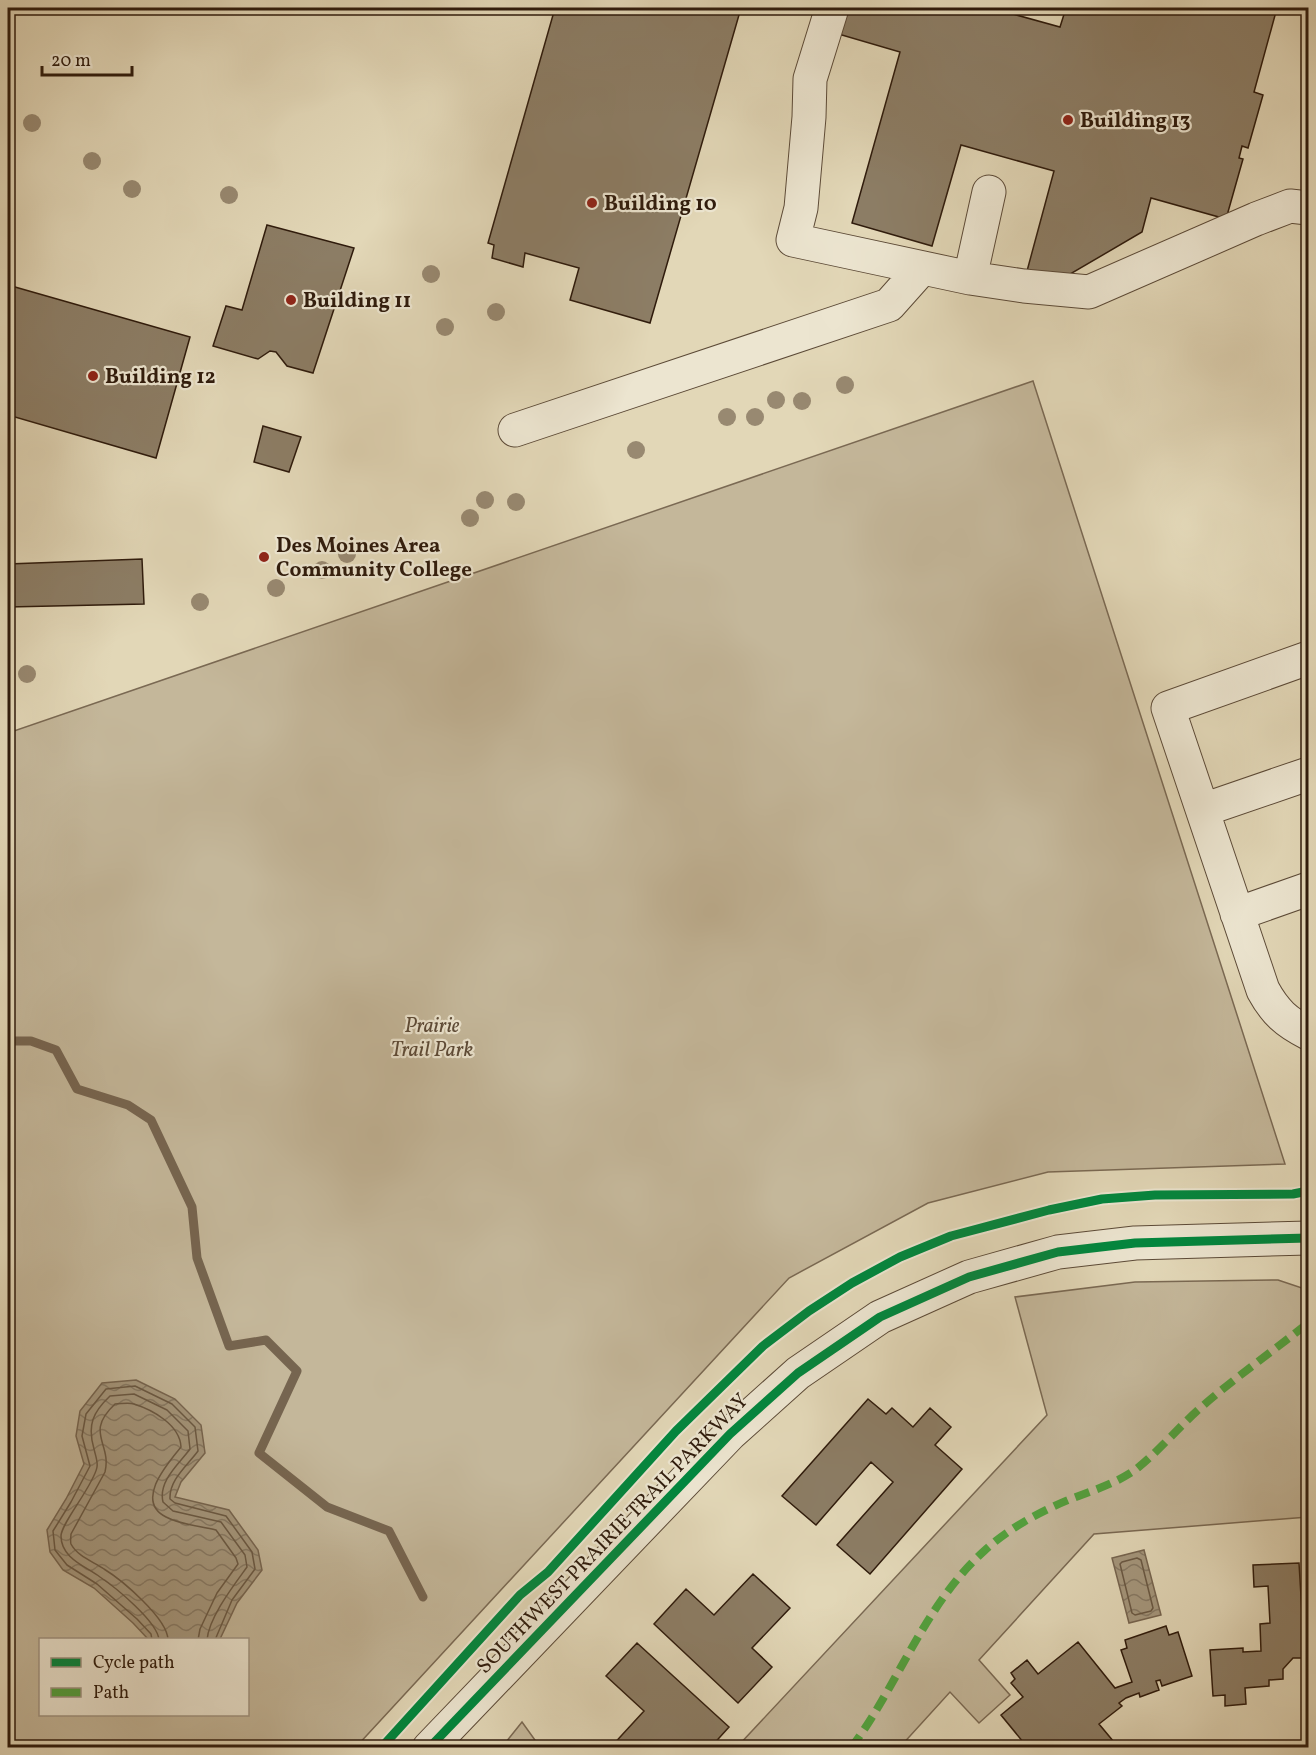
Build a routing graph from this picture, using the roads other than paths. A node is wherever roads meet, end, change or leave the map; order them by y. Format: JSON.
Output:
{"nodes":[{"id":1,"x":832,"y":8,"type":"edge"},
{"id":2,"x":989,"y":192,"type":"dead end"},
{"id":3,"x":1308,"y":208,"type":"edge"},
{"id":4,"x":922,"y":268,"type":"junction"},
{"id":5,"x":970,"y":278,"type":"junction"},
{"id":6,"x":515,"y":430,"type":"dead end"},
{"id":7,"x":1308,"y":658,"type":"edge"},
{"id":8,"x":1308,"y":774,"type":"edge"},
{"id":9,"x":1203,"y":810,"type":"junction"},
{"id":10,"x":1308,"y":889,"type":"edge"},
{"id":11,"x":1238,"y":914,"type":"junction"},
{"id":12,"x":1308,"y":1033,"type":"edge"},
{"id":13,"x":1308,"y":1238,"type":"edge"},
{"id":14,"x":429,"y":1748,"type":"edge"}],
"edges":[{"from":1,"to":4,"type":"street"},
{"from":2,"to":5,"type":"street"},
{"from":3,"to":5,"type":"street"},
{"from":4,"to":5,"type":"street"},
{"from":4,"to":6,"type":"street"},
{"from":7,"to":9,"type":"street"},
{"from":8,"to":9,"type":"street"},
{"from":9,"to":11,"type":"street"},
{"from":10,"to":11,"type":"street"},
{"from":11,"to":12,"type":"street"},
{"from":13,"to":14,"type":"street","name":"SOUTHWEST PRAIRIE TRAIL PARKWAY"}]}
